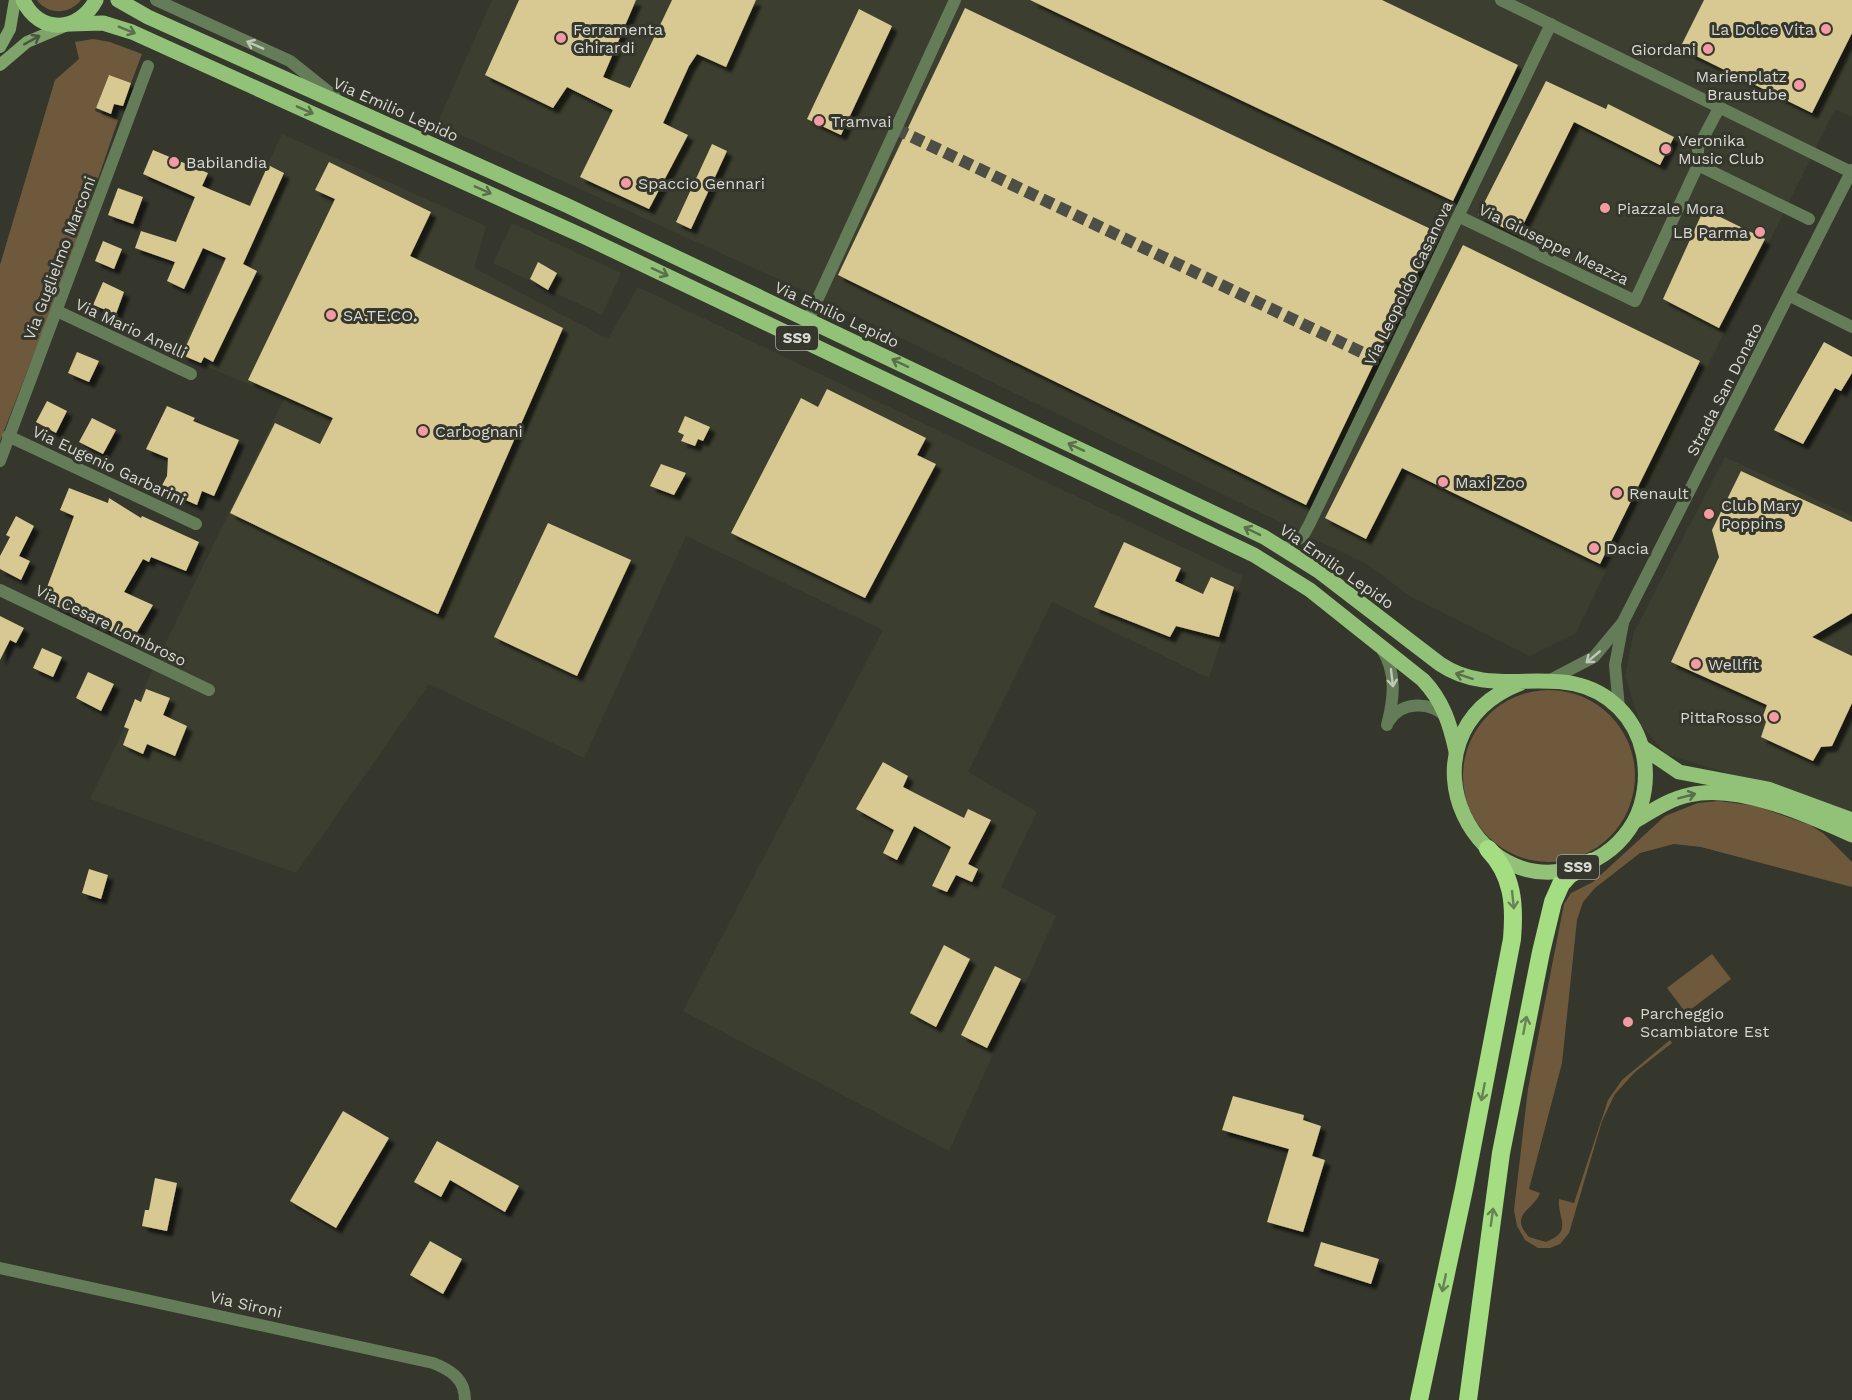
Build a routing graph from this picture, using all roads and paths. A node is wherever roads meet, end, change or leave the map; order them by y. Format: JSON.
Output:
{"nodes":[{"id":1,"x":15,"y":0,"type":"edge"},
{"id":2,"x":23,"y":0,"type":"edge"},
{"id":3,"x":96,"y":0,"type":"edge"},
{"id":4,"x":118,"y":0,"type":"edge"},
{"id":5,"x":156,"y":0,"type":"edge"},
{"id":6,"x":955,"y":0,"type":"edge"},
{"id":7,"x":1501,"y":0,"type":"edge"},
{"id":8,"x":70,"y":24,"type":"junction"},
{"id":9,"x":1551,"y":24,"type":"junction"},
{"id":10,"x":0,"y":48,"type":"edge"},
{"id":11,"x":0,"y":65,"type":"edge"},
{"id":12,"x":148,"y":66,"type":"dead end"},
{"id":13,"x":1719,"y":108,"type":"junction"},
{"id":14,"x":357,"y":111,"type":"junction"},
{"id":15,"x":1698,"y":165,"type":"junction"},
{"id":16,"x":1851,"y":171,"type":"edge"},
{"id":17,"x":1460,"y":217,"type":"junction"},
{"id":18,"x":1809,"y":219,"type":"dead end"},
{"id":19,"x":1790,"y":296,"type":"junction"},
{"id":20,"x":57,"y":311,"type":"junction"},
{"id":21,"x":808,"y":320,"type":"junction"},
{"id":22,"x":1852,"y":327,"type":"edge"},
{"id":23,"x":191,"y":374,"type":"dead end"},
{"id":24,"x":8,"y":436,"type":"junction"},
{"id":25,"x":0,"y":461,"type":"edge"},
{"id":26,"x":196,"y":524,"type":"dead end"},
{"id":27,"x":1285,"y":549,"type":"junction"},
{"id":28,"x":0,"y":590,"type":"edge"},
{"id":29,"x":1623,"y":622,"type":"junction"},
{"id":30,"x":1371,"y":638,"type":"junction"},
{"id":31,"x":1552,"y":679,"type":"junction"},
{"id":32,"x":1521,"y":683,"type":"junction"},
{"id":33,"x":208,"y":690,"type":"dead end"},
{"id":34,"x":1619,"y":708,"type":"junction"},
{"id":35,"x":1449,"y":723,"type":"junction"},
{"id":36,"x":1642,"y":747,"type":"junction"},
{"id":37,"x":1456,"y":751,"type":"junction"},
{"id":38,"x":1635,"y":821,"type":"junction"},
{"id":39,"x":1852,"y":831,"type":"edge"},
{"id":40,"x":1488,"y":849,"type":"junction"},
{"id":41,"x":1591,"y":862,"type":"junction"},
{"id":42,"x":0,"y":1268,"type":"edge"},
{"id":43,"x":465,"y":1400,"type":"edge"},
{"id":44,"x":1419,"y":1400,"type":"edge"},
{"id":45,"x":1468,"y":1400,"type":"edge"}],
"edges":[{"from":1,"to":10,"type":"street"},
{"from":2,"to":8,"type":"main road"},
{"from":3,"to":8,"type":"main road"},
{"from":4,"to":14,"type":"main road","name":"Via Emilio Lepido","number":"SS9"},
{"from":14,"to":5,"type":"street","one_way":true},
{"from":6,"to":21,"type":"street"},
{"from":7,"to":9,"type":"street"},
{"from":11,"to":8,"type":"street","one_way":true},
{"from":8,"to":30,"type":"main road","number":"SS9","one_way":true},
{"from":9,"to":13,"type":"street"},
{"from":9,"to":17,"type":"street","name":"Via Leopoldo Casanova"},
{"from":12,"to":20,"type":"street","name":"Via Guglielmo Marconi"},
{"from":13,"to":15,"type":"street"},
{"from":13,"to":16,"type":"street"},
{"from":14,"to":21,"type":"main road","name":"Via Emilio Lepido","number":"SS9"},
{"from":15,"to":17,"type":"street","name":"Via Giuseppe Meazza"},
{"from":15,"to":18,"type":"street"},
{"from":16,"to":19,"type":"street","name":"Strada San Donato"},
{"from":17,"to":27,"type":"street","name":"Via Leopoldo Casanova"},
{"from":19,"to":22,"type":"street"},
{"from":19,"to":29,"type":"street","name":"Strada San Donato"},
{"from":20,"to":23,"type":"street","name":"Via Mario Anelli"},
{"from":20,"to":24,"type":"street","name":"Via Guglielmo Marconi"},
{"from":27,"to":21,"type":"main road","name":"Via Emilio Lepido","number":"SS9","one_way":true},
{"from":24,"to":25,"type":"street","name":"Via Guglielmo Marconi"},
{"from":24,"to":26,"type":"street","name":"Via Eugenio Garbarini"},
{"from":32,"to":27,"type":"main road","name":"Via Emilio Lepido","number":"SS9","one_way":true},
{"from":28,"to":33,"type":"street","name":"Via Cesare Lombroso"},
{"from":29,"to":31,"type":"street","name":"Strada San Donato","one_way":true},
{"from":29,"to":34,"type":"street","name":"Strada San Donato"},
{"from":30,"to":35,"type":"main road","number":"SS9"},
{"from":30,"to":35,"type":"street","one_way":true},
{"from":31,"to":32,"type":"main road","number":"SS9"},
{"from":31,"to":34,"type":"main road","number":"SS9"},
{"from":32,"to":37,"type":"main road","number":"SS9"},
{"from":34,"to":36,"type":"main road","number":"SS9"},
{"from":35,"to":37,"type":"main road","number":"SS9"},
{"from":36,"to":38,"type":"main road","number":"SS9"},
{"from":36,"to":39,"type":"main road","number":"SS9"},
{"from":37,"to":40,"type":"main road","number":"SS9"},
{"from":38,"to":39,"type":"main road","number":"SS9","one_way":true},
{"from":38,"to":41,"type":"main road","number":"SS9"},
{"from":40,"to":41,"type":"main road","number":"SS9"},
{"from":40,"to":44,"type":"highway","one_way":true},
{"from":45,"to":41,"type":"highway","one_way":true},
{"from":42,"to":43,"type":"street","name":"Via Sironi"}]}
